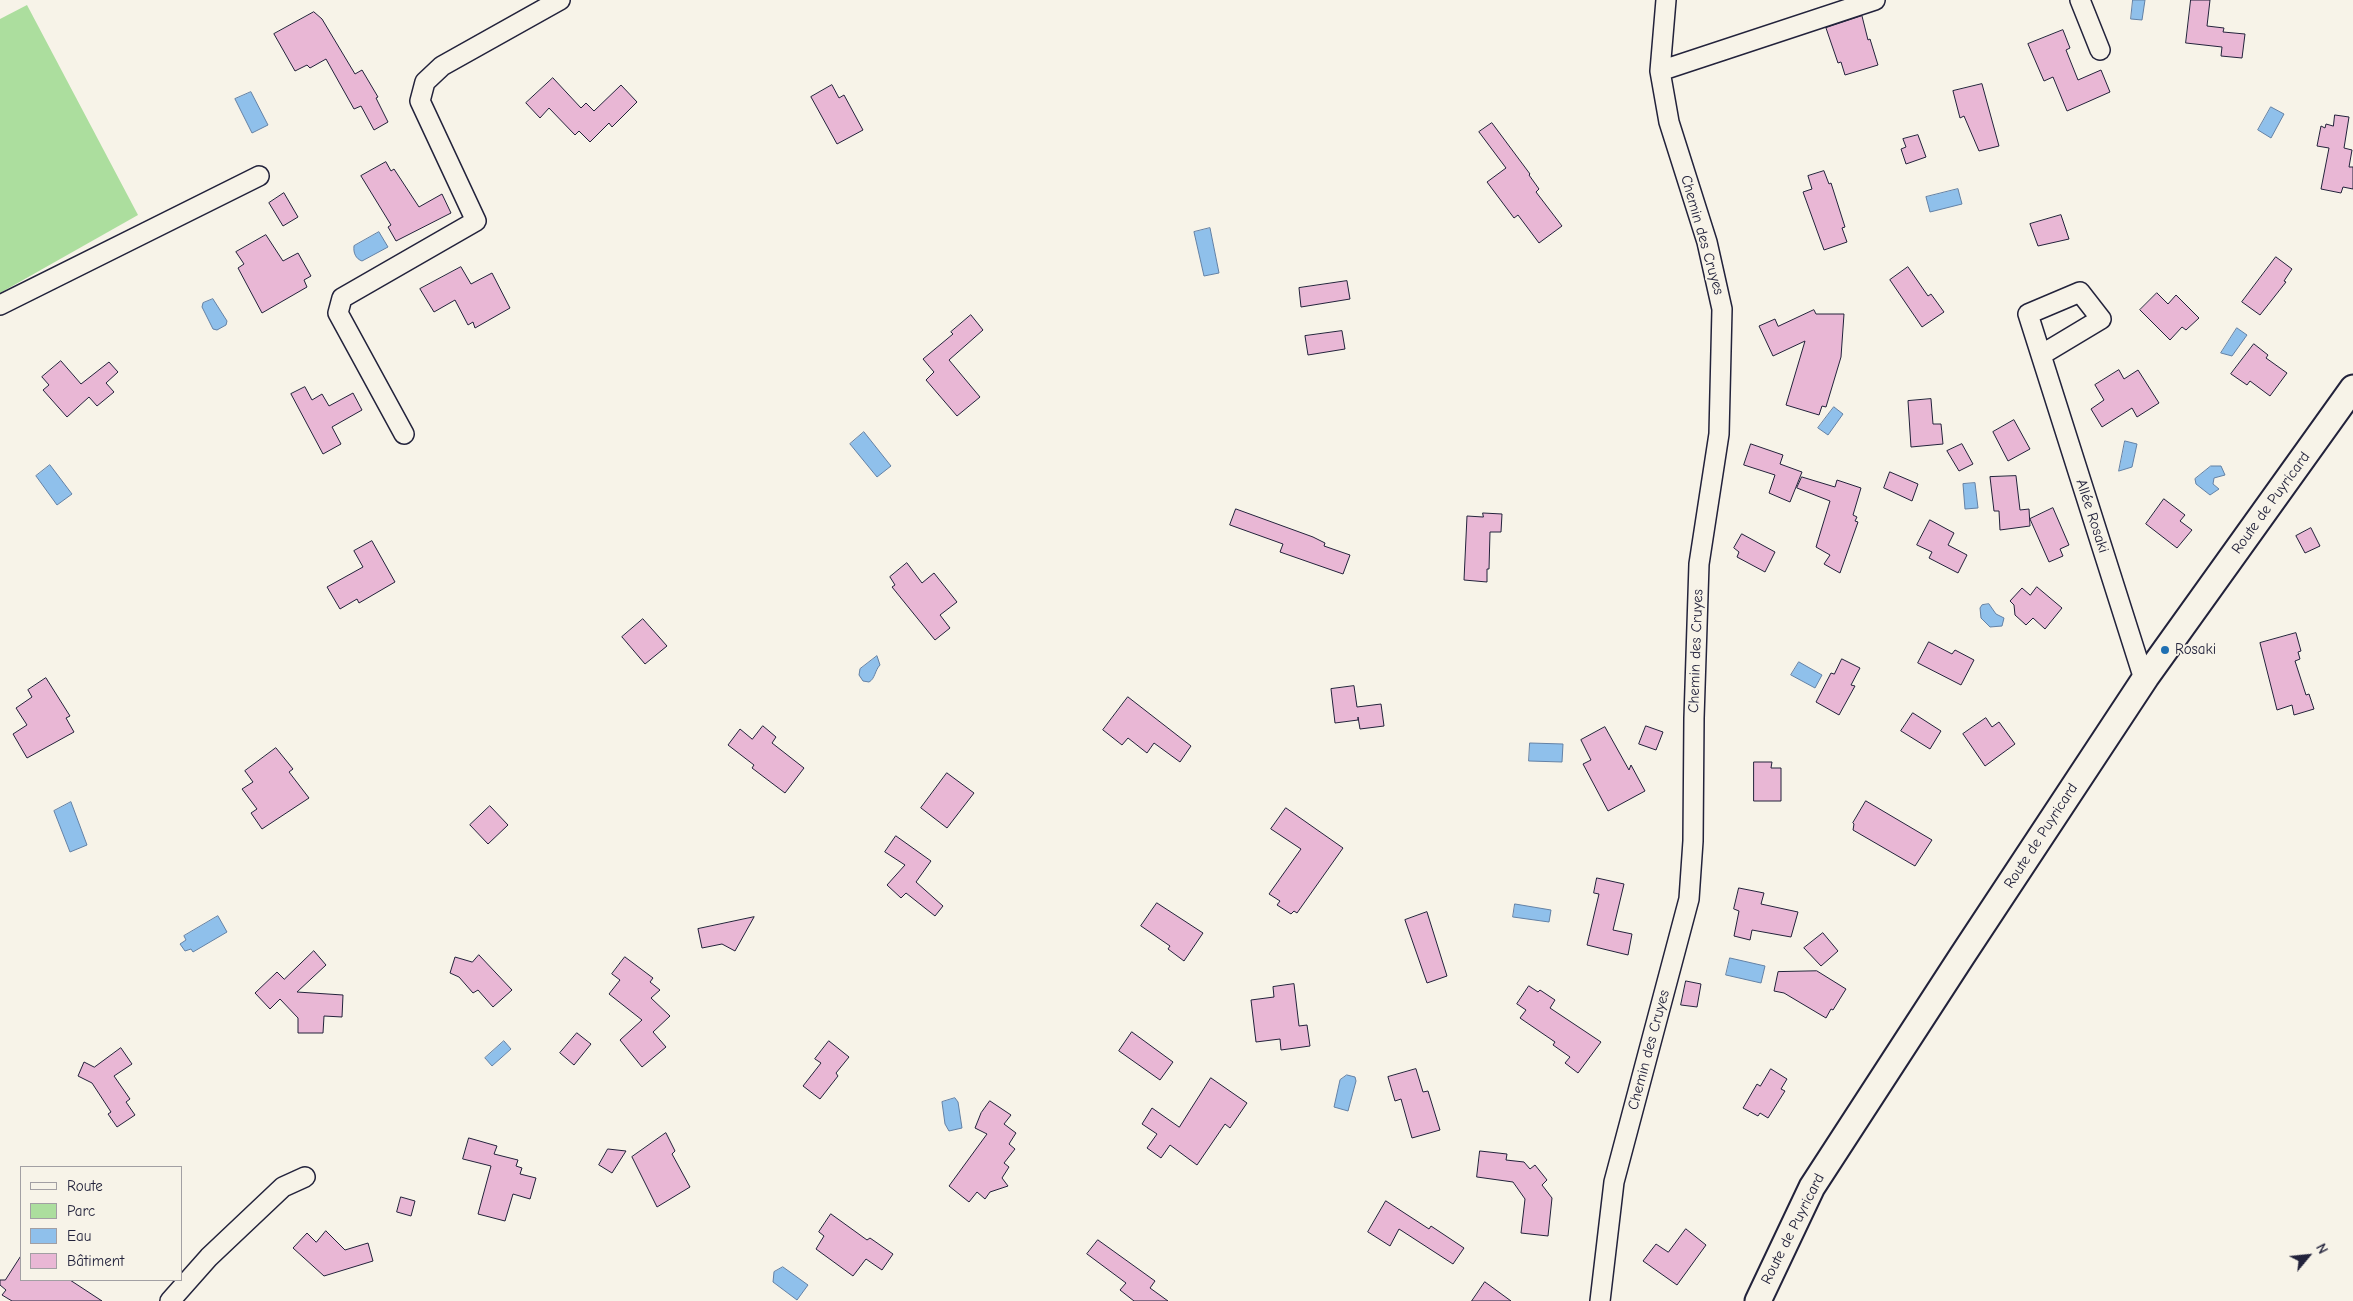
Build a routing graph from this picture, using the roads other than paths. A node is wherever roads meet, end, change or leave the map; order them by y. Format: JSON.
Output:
{"nodes":[{"id":1,"x":560,"y":0,"type":"edge"},
{"id":2,"x":1666,"y":0,"type":"edge"},
{"id":3,"x":1875,"y":0,"type":"edge"},
{"id":4,"x":2080,"y":0,"type":"edge"},
{"id":5,"x":2100,"y":50,"type":"dead end"},
{"id":6,"x":1660,"y":71,"type":"junction"},
{"id":7,"x":259,"y":176,"type":"dead end"},
{"id":8,"x":0,"y":305,"type":"edge"},
{"id":9,"x":2041,"y":355,"type":"dead end"},
{"id":10,"x":2353,"y":388,"type":"edge"},
{"id":11,"x":404,"y":434,"type":"dead end"},
{"id":12,"x":2146,"y":677,"type":"junction"},
{"id":13,"x":305,"y":1177,"type":"dead end"},
{"id":14,"x":170,"y":1301,"type":"edge"},
{"id":15,"x":1600,"y":1301,"type":"edge"},
{"id":16,"x":1758,"y":1301,"type":"edge"}],
"edges":[{"from":1,"to":11,"type":"street"},
{"from":2,"to":6,"type":"street","name":"Chemin des Cruyes"},
{"from":3,"to":6,"type":"street"},
{"from":4,"to":5,"type":"street"},
{"from":6,"to":15,"type":"street","name":"Chemin des Cruyes"},
{"from":7,"to":8,"type":"street"},
{"from":9,"to":12,"type":"street","name":"Allée Rosaki"},
{"from":10,"to":12,"type":"main road","name":"Route de Puyricard"},
{"from":12,"to":16,"type":"main road","name":"Route de Puyricard"},
{"from":13,"to":14,"type":"street"}]}
